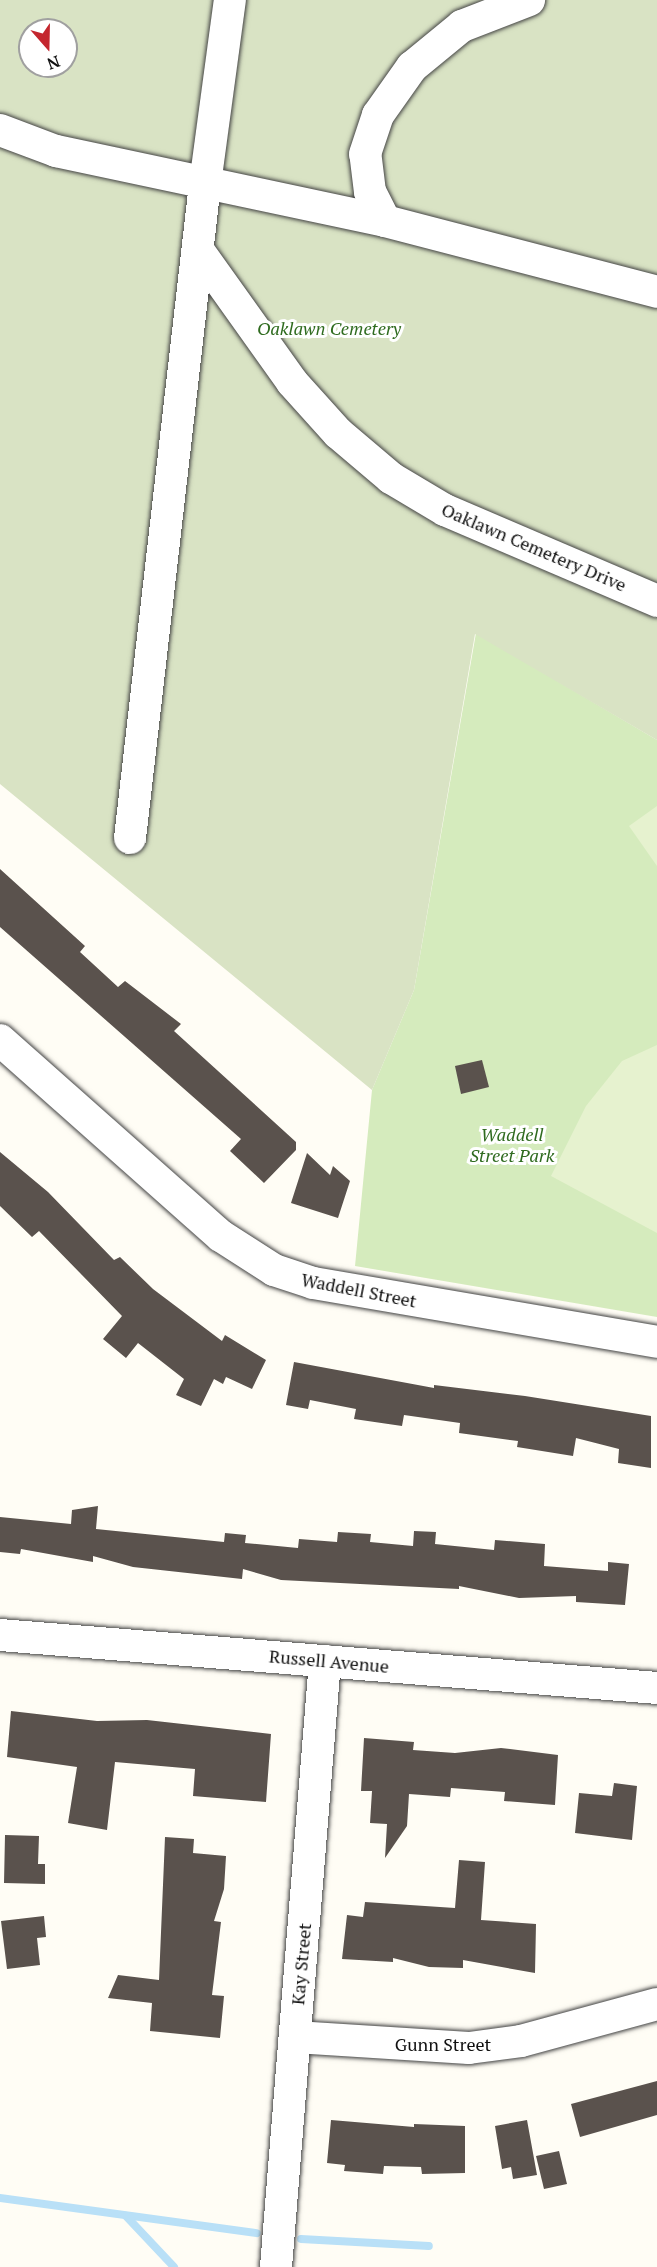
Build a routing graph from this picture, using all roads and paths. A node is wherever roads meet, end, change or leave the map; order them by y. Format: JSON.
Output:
{"nodes":[{"id":1,"x":231,"y":0,"type":"edge"},
{"id":2,"x":529,"y":0,"type":"edge"},
{"id":3,"x":0,"y":130,"type":"edge"},
{"id":4,"x":205,"y":184,"type":"junction"},
{"id":5,"x":385,"y":221,"type":"junction"},
{"id":6,"x":198,"y":250,"type":"junction"},
{"id":7,"x":657,"y":292,"type":"edge"},
{"id":8,"x":657,"y":601,"type":"edge"},
{"id":9,"x":130,"y":838,"type":"dead end"},
{"id":10,"x":0,"y":1040,"type":"edge"},
{"id":11,"x":657,"y":1342,"type":"edge"},
{"id":12,"x":0,"y":1635,"type":"edge"},
{"id":13,"x":325,"y":1661,"type":"junction"},
{"id":14,"x":657,"y":1688,"type":"edge"},
{"id":15,"x":657,"y":2004,"type":"edge"},
{"id":16,"x":295,"y":2037,"type":"junction"},
{"id":17,"x":276,"y":2267,"type":"edge"}],
"edges":[{"from":1,"to":4,"type":"street"},
{"from":2,"to":5,"type":"street"},
{"from":3,"to":4,"type":"street"},
{"from":4,"to":5,"type":"street"},
{"from":4,"to":6,"type":"street"},
{"from":5,"to":7,"type":"street"},
{"from":6,"to":8,"type":"street","name":"Oaklawn Cemetery Drive"},
{"from":6,"to":9,"type":"street"},
{"from":10,"to":11,"type":"street","name":"Waddell Street"},
{"from":12,"to":13,"type":"street","name":"Russell Avenue"},
{"from":13,"to":14,"type":"street","name":"Russell Avenue"},
{"from":13,"to":16,"type":"street","name":"Kay Street"},
{"from":15,"to":16,"type":"street","name":"Gunn Street"},
{"from":16,"to":17,"type":"street","name":"Kay Street"}]}
